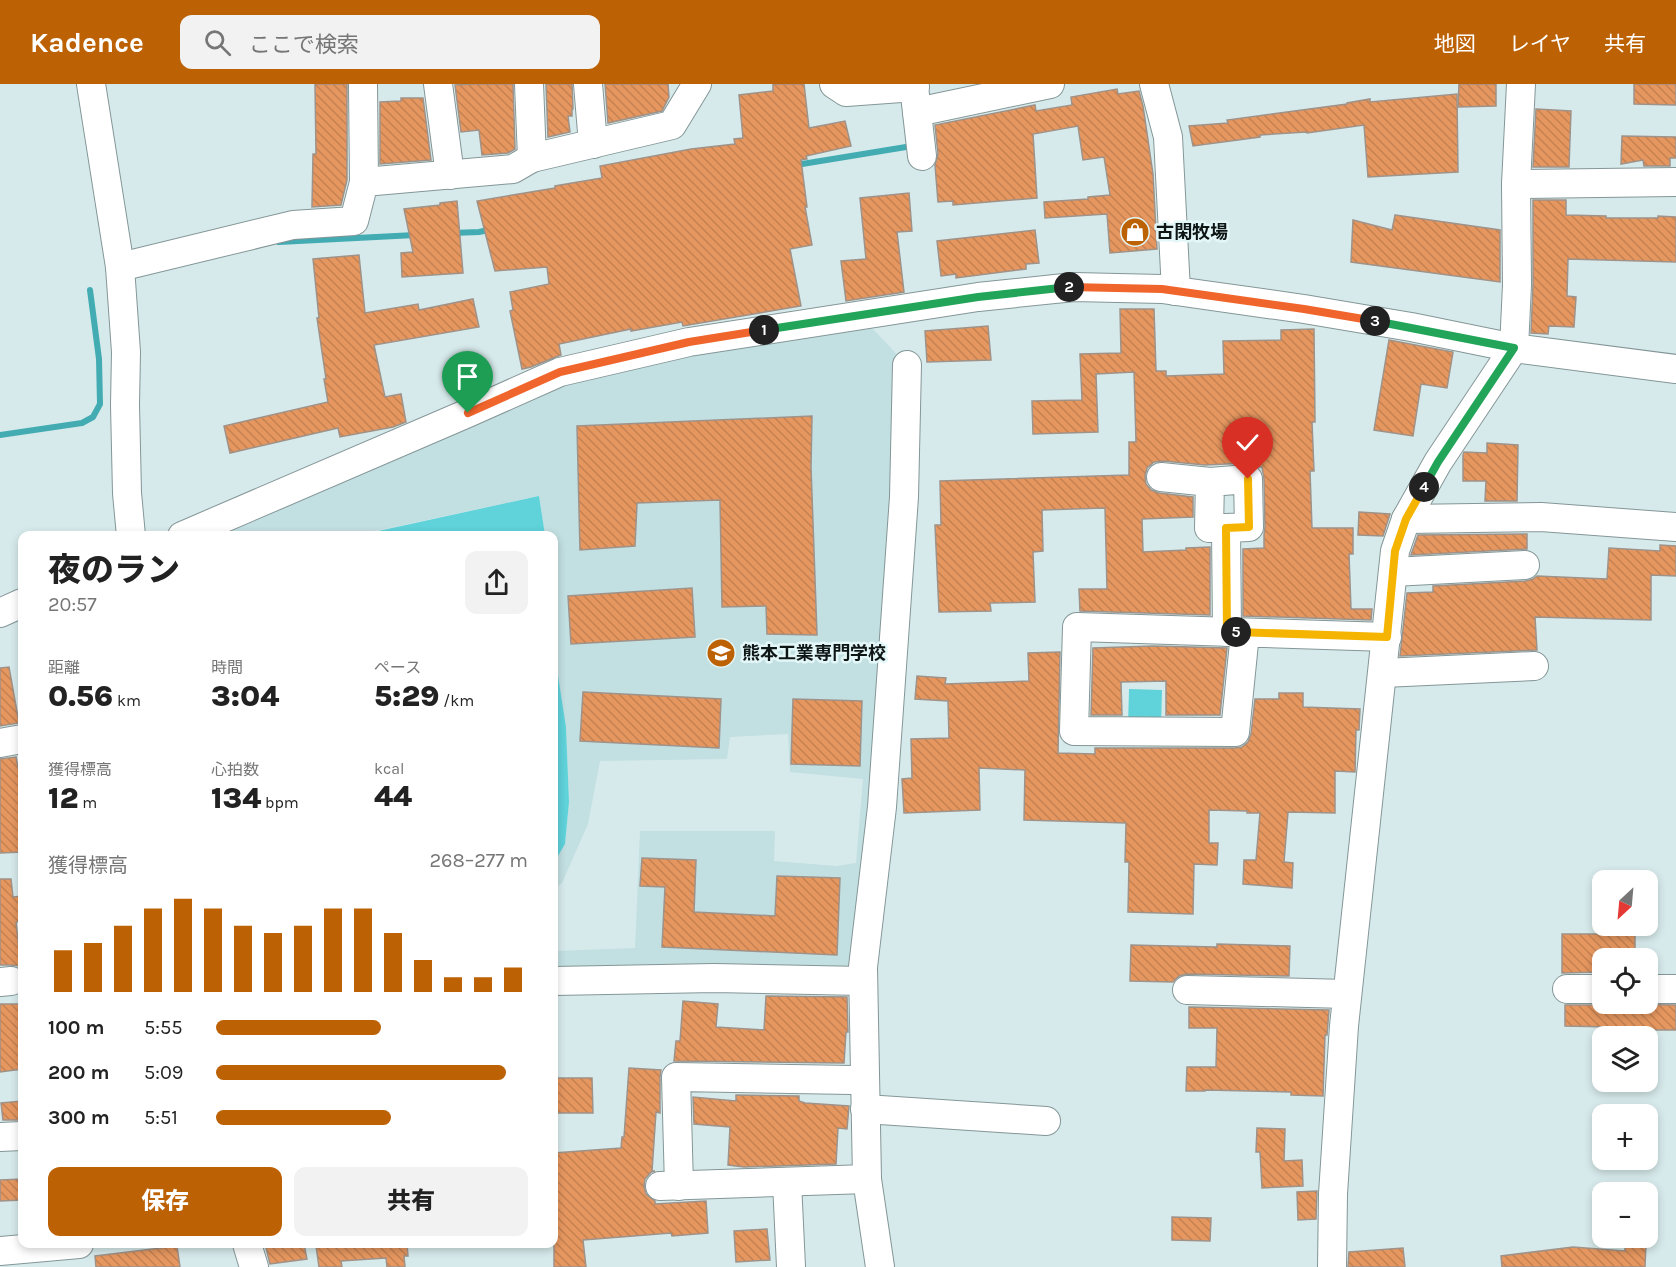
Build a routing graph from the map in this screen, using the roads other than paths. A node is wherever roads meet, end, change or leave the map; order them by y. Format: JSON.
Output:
{"nodes":[{"id":1,"x":91,"y":84,"type":"edge"},
{"id":2,"x":363,"y":84,"type":"edge"},
{"id":3,"x":438,"y":84,"type":"edge"},
{"id":4,"x":529,"y":84,"type":"edge"},
{"id":5,"x":588,"y":84,"type":"edge"},
{"id":6,"x":698,"y":84,"type":"edge"},
{"id":7,"x":834,"y":84,"type":"edge"},
{"id":8,"x":1050,"y":84,"type":"edge"},
{"id":9,"x":1154,"y":84,"type":"edge"},
{"id":10,"x":1521,"y":84,"type":"edge"},
{"id":11,"x":915,"y":95,"type":"edge"},
{"id":12,"x":593,"y":144,"type":"junction"},
{"id":13,"x":922,"y":156,"type":"dead end"},
{"id":14,"x":532,"y":158,"type":"junction"},
{"id":15,"x":450,"y":175,"type":"junction"},
{"id":16,"x":364,"y":182,"type":"junction"},
{"id":17,"x":1676,"y":182,"type":"edge"},
{"id":18,"x":1516,"y":184,"type":"junction"},
{"id":19,"x":120,"y":267,"type":"junction"},
{"id":20,"x":1176,"y":291,"type":"junction"},
{"id":21,"x":1514,"y":348,"type":"junction"},
{"id":22,"x":907,"y":364,"type":"dead end"},
{"id":23,"x":1676,"y":369,"type":"edge"},
{"id":24,"x":1161,"y":477,"type":"dead end"},
{"id":25,"x":1209,"y":482,"type":"junction"},
{"id":26,"x":1406,"y":519,"type":"junction"},
{"id":27,"x":1676,"y":527,"type":"edge"},
{"id":28,"x":1226,"y":528,"type":"junction"},
{"id":29,"x":131,"y":531,"type":"edge"},
{"id":30,"x":194,"y":531,"type":"edge"},
{"id":31,"x":1526,"y":565,"type":"dead end"},
{"id":32,"x":1393,"y":572,"type":"junction"},
{"id":33,"x":18,"y":605,"type":"edge"},
{"id":34,"x":0,"y":613,"type":"edge"},
{"id":35,"x":1236,"y":632,"type":"junction"},
{"id":36,"x":1387,"y":637,"type":"junction"},
{"id":37,"x":1534,"y":666,"type":"dead end"},
{"id":38,"x":1383,"y":673,"type":"junction"},
{"id":39,"x":18,"y":740,"type":"edge"},
{"id":40,"x":0,"y":743,"type":"edge"},
{"id":41,"x":558,"y":981,"type":"edge"},
{"id":42,"x":863,"y":981,"type":"junction"},
{"id":43,"x":1567,"y":989,"type":"dead end"},
{"id":44,"x":1592,"y":989,"type":"edge"},
{"id":45,"x":1658,"y":989,"type":"edge"},
{"id":46,"x":1676,"y":989,"type":"edge"},
{"id":47,"x":1187,"y":990,"type":"dead end"},
{"id":48,"x":1347,"y":994,"type":"junction"},
{"id":49,"x":852,"y":1080,"type":"dead end"},
{"id":50,"x":865,"y":1108,"type":"junction"},
{"id":51,"x":1046,"y":1121,"type":"dead end"},
{"id":52,"x":0,"y":1137,"type":"edge"},
{"id":53,"x":18,"y":1137,"type":"edge"},
{"id":54,"x":867,"y":1179,"type":"junction"},
{"id":55,"x":788,"y":1182,"type":"junction"},
{"id":56,"x":40,"y":1248,"type":"edge"},
{"id":57,"x":249,"y":1248,"type":"edge"},
{"id":58,"x":0,"y":1251,"type":"edge"},
{"id":59,"x":254,"y":1267,"type":"edge"},
{"id":60,"x":791,"y":1267,"type":"edge"},
{"id":61,"x":880,"y":1267,"type":"edge"},
{"id":62,"x":1332,"y":1267,"type":"edge"}],
"edges":[{"from":1,"to":19,"type":"street"},
{"from":2,"to":16,"type":"street"},
{"from":3,"to":15,"type":"street"},
{"from":4,"to":14,"type":"street"},
{"from":5,"to":12,"type":"street"},
{"from":6,"to":12,"type":"street"},
{"from":7,"to":11,"type":"street"},
{"from":8,"to":11,"type":"street"},
{"from":9,"to":20,"type":"street"},
{"from":10,"to":18,"type":"street"},
{"from":11,"to":13,"type":"street"},
{"from":12,"to":14,"type":"street"},
{"from":14,"to":15,"type":"street"},
{"from":15,"to":16,"type":"street"},
{"from":16,"to":19,"type":"street"},
{"from":17,"to":18,"type":"street"},
{"from":18,"to":21,"type":"street"},
{"from":19,"to":29,"type":"street"},
{"from":20,"to":21,"type":"street"},
{"from":20,"to":30,"type":"street"},
{"from":21,"to":23,"type":"street"},
{"from":21,"to":26,"type":"street"},
{"from":22,"to":42,"type":"street"},
{"from":24,"to":25,"type":"street"},
{"from":25,"to":28,"type":"street"},
{"from":25,"to":28,"type":"street"},
{"from":26,"to":27,"type":"street"},
{"from":26,"to":32,"type":"street"},
{"from":28,"to":35,"type":"street"},
{"from":31,"to":32,"type":"street"},
{"from":32,"to":36,"type":"street"},
{"from":33,"to":34,"type":"street"},
{"from":35,"to":35,"type":"street"},
{"from":35,"to":36,"type":"street"},
{"from":36,"to":38,"type":"street"},
{"from":37,"to":38,"type":"street"},
{"from":38,"to":48,"type":"street"},
{"from":39,"to":40,"type":"street"},
{"from":41,"to":42,"type":"street"},
{"from":42,"to":50,"type":"street"},
{"from":43,"to":44,"type":"street"},
{"from":45,"to":46,"type":"street"},
{"from":47,"to":48,"type":"street"},
{"from":48,"to":62,"type":"street"},
{"from":49,"to":55,"type":"street"},
{"from":50,"to":51,"type":"street"},
{"from":50,"to":54,"type":"street"},
{"from":52,"to":53,"type":"street"},
{"from":54,"to":55,"type":"street"},
{"from":54,"to":61,"type":"street"},
{"from":55,"to":60,"type":"street"},
{"from":56,"to":58,"type":"street"},
{"from":57,"to":59,"type":"street"}]}
